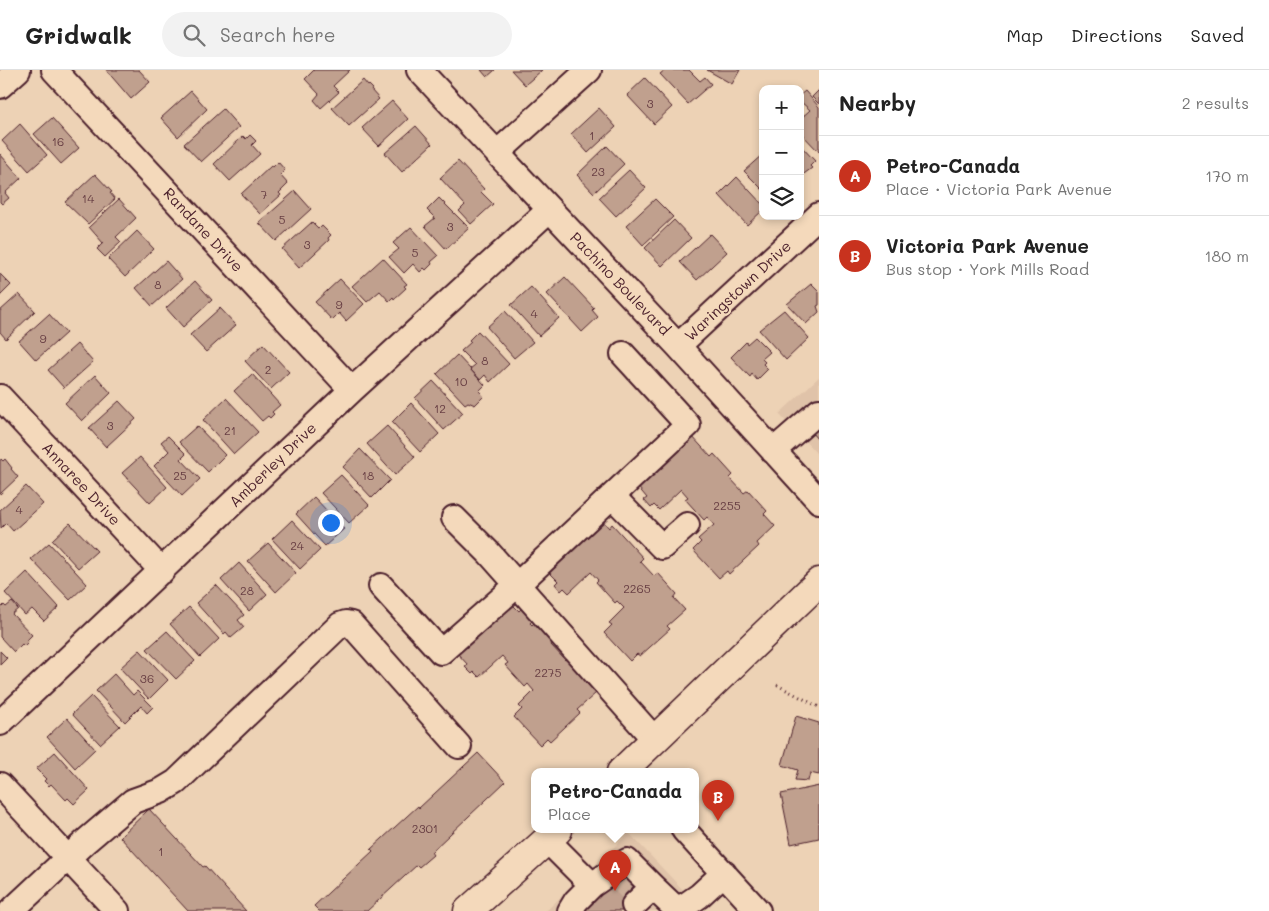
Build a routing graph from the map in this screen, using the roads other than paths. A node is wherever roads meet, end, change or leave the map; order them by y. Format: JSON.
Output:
{"nodes":[{"id":1,"x":18,"y":70,"type":"edge"},
{"id":2,"x":54,"y":70,"type":"edge"},
{"id":3,"x":419,"y":70,"type":"edge"},
{"id":4,"x":588,"y":70,"type":"edge"},
{"id":5,"x":0,"y":86,"type":"edge"},
{"id":6,"x":497,"y":153,"type":"junction"},
{"id":7,"x":549,"y":210,"type":"junction"},
{"id":8,"x":819,"y":215,"type":"edge"},
{"id":9,"x":678,"y":346,"type":"junction"},
{"id":10,"x":624,"y":354,"type":"dead end"},
{"id":11,"x":352,"y":390,"type":"junction"},
{"id":12,"x":0,"y":397,"type":"edge"},
{"id":13,"x":819,"y":411,"type":"edge"},
{"id":14,"x":773,"y":451,"type":"junction"},
{"id":15,"x":612,"y":496,"type":"junction"},
{"id":16,"x":819,"y":501,"type":"edge"},
{"id":17,"x":454,"y":518,"type":"dead end"},
{"id":18,"x":686,"y":524,"type":"dead end"},
{"id":19,"x":162,"y":571,"type":"junction"},
{"id":20,"x":819,"y":582,"type":"edge"},
{"id":21,"x":517,"y":585,"type":"junction"},
{"id":22,"x":381,"y":586,"type":"dead end"},
{"id":23,"x":0,"y":723,"type":"edge"},
{"id":24,"x":656,"y":740,"type":"junction"},
{"id":25,"x":459,"y":746,"type":"dead end"},
{"id":26,"x":629,"y":768,"type":"edge"},
{"id":27,"x":0,"y":785,"type":"edge"},
{"id":28,"x":687,"y":833,"type":"edge"},
{"id":29,"x":553,"y":835,"type":"edge"},
{"id":30,"x":67,"y":858,"type":"junction"},
{"id":31,"x":724,"y":874,"type":"junction"},
{"id":32,"x":581,"y":902,"type":"edge"},
{"id":33,"x":11,"y":911,"type":"edge"},
{"id":34,"x":117,"y":911,"type":"edge"},
{"id":35,"x":468,"y":911,"type":"edge"},
{"id":36,"x":758,"y":911,"type":"edge"}],
"edges":[{"from":1,"to":5,"type":"street"},
{"from":2,"to":11,"type":"street","name":"Randane Drive"},
{"from":3,"to":6,"type":"street","name":"Pachino Boulevard"},
{"from":4,"to":6,"type":"street"},
{"from":6,"to":7,"type":"street","name":"Pachino Boulevard"},
{"from":7,"to":9,"type":"street","name":"Pachino Boulevard"},
{"from":7,"to":11,"type":"street","name":"Amberley Drive"},
{"from":8,"to":9,"type":"street","name":"Waringstown Drive"},
{"from":9,"to":14,"type":"street","name":"Pachino Boulevard"},
{"from":10,"to":15,"type":"street"},
{"from":11,"to":19,"type":"street","name":"Amberley Drive"},
{"from":12,"to":19,"type":"street","name":"Annaree Drive"},
{"from":13,"to":14,"type":"street"},
{"from":14,"to":16,"type":"street","name":"Pachino Boulevard"},
{"from":15,"to":18,"type":"street"},
{"from":15,"to":21,"type":"street"},
{"from":17,"to":21,"type":"street"},
{"from":19,"to":23,"type":"street","name":"Amberley Drive"},
{"from":20,"to":24,"type":"main road"},
{"from":21,"to":22,"type":"street"},
{"from":21,"to":24,"type":"street"},
{"from":24,"to":26,"type":"main road"},
{"from":25,"to":30,"type":"street"},
{"from":27,"to":30,"type":"street"},
{"from":28,"to":31,"type":"street"},
{"from":29,"to":32,"type":"street"},
{"from":29,"to":35,"type":"main road"},
{"from":30,"to":33,"type":"street"},
{"from":30,"to":34,"type":"street"},
{"from":31,"to":32,"type":"street"},
{"from":31,"to":36,"type":"street"}]}
